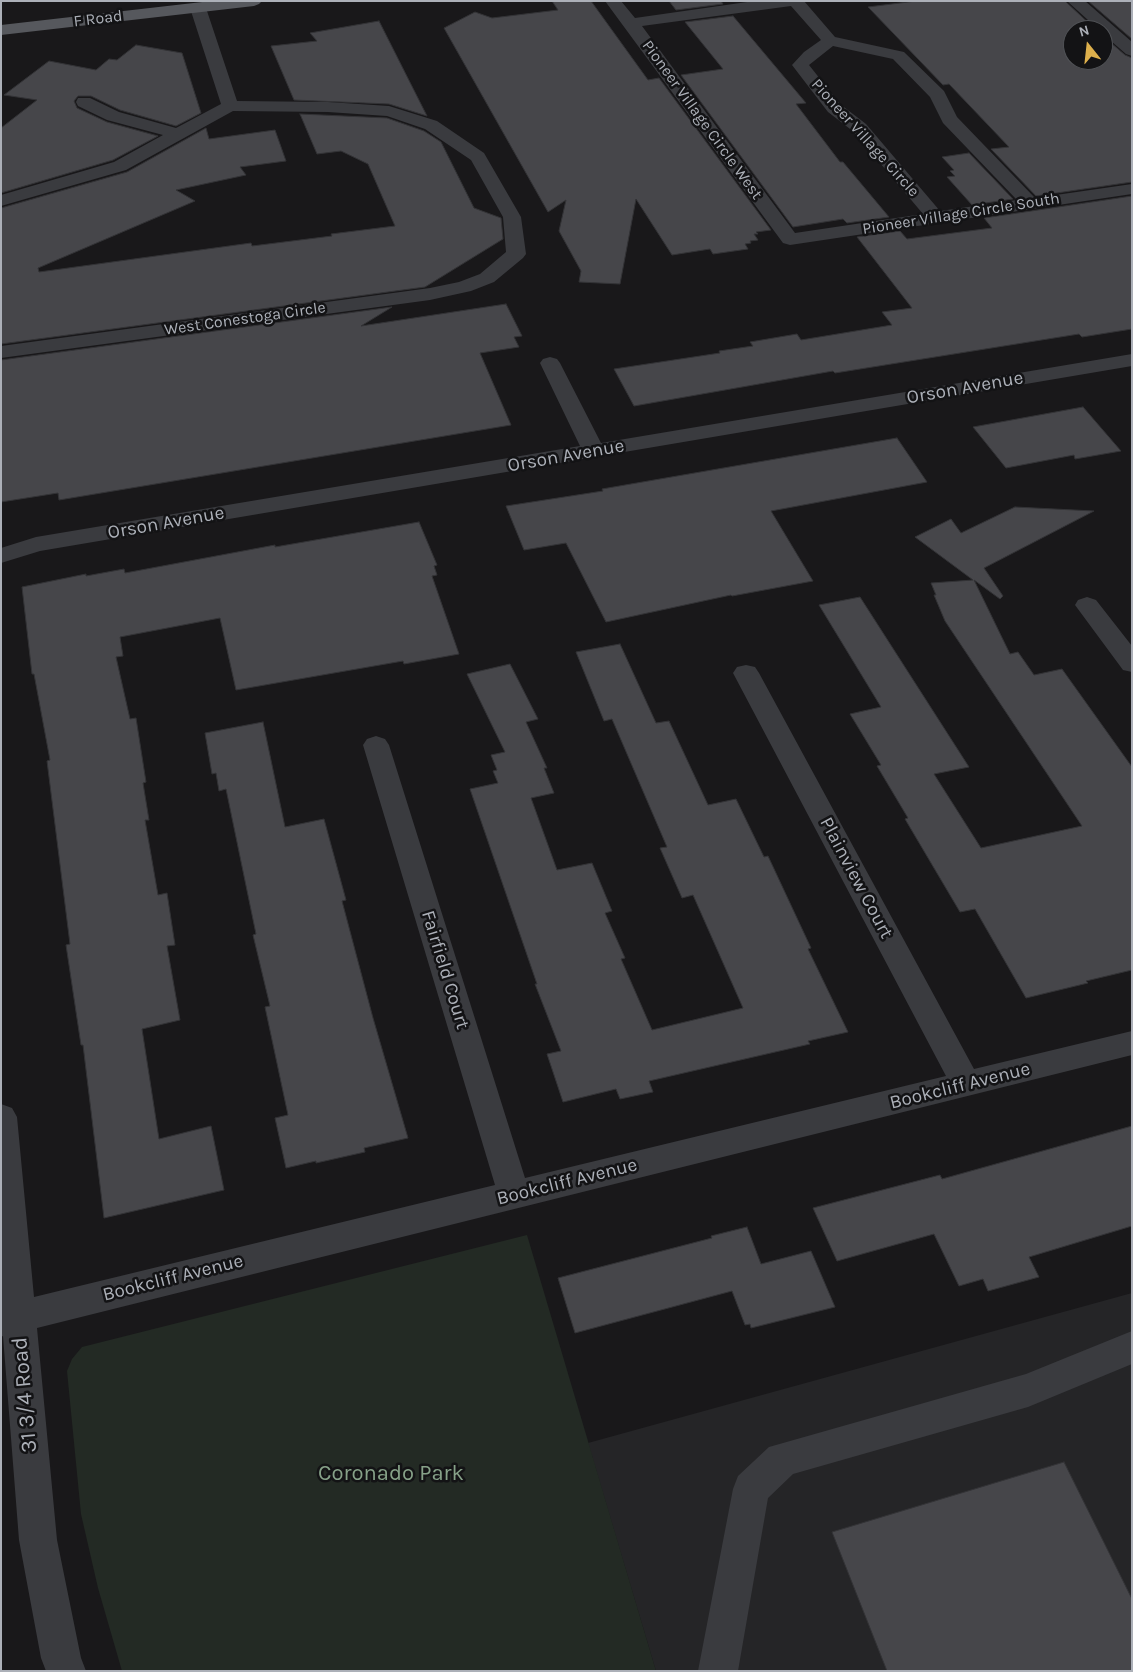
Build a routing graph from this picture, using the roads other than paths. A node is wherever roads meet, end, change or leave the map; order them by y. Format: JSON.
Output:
{"nodes":[{"id":1,"x":254,"y":1,"type":"edge"},
{"id":2,"x":613,"y":1,"type":"edge"},
{"id":3,"x":790,"y":1,"type":"edge"},
{"id":4,"x":795,"y":1,"type":"edge"},
{"id":5,"x":1075,"y":1,"type":"edge"},
{"id":6,"x":198,"y":8,"type":"junction"},
{"id":7,"x":631,"y":23,"type":"junction"},
{"id":8,"x":1,"y":30,"type":"edge"},
{"id":9,"x":830,"y":41,"type":"junction"},
{"id":10,"x":1132,"y":51,"type":"edge"},
{"id":11,"x":84,"y":102,"type":"dead end"},
{"id":12,"x":230,"y":106,"type":"junction"},
{"id":13,"x":177,"y":134,"type":"junction"},
{"id":14,"x":1132,"y":189,"type":"edge"},
{"id":15,"x":1,"y":201,"type":"edge"},
{"id":16,"x":1030,"y":202,"type":"junction"},
{"id":17,"x":936,"y":217,"type":"junction"},
{"id":18,"x":790,"y":239,"type":"joint"},
{"id":19,"x":1,"y":352,"type":"edge"},
{"id":20,"x":1132,"y":360,"type":"edge"},
{"id":21,"x":550,"y":363,"type":"dead end"},
{"id":22,"x":594,"y":451,"type":"junction"},
{"id":23,"x":1,"y":556,"type":"edge"},
{"id":24,"x":1087,"y":605,"type":"dead end"},
{"id":25,"x":1132,"y":664,"type":"edge"},
{"id":26,"x":746,"y":672,"type":"dead end"},
{"id":27,"x":376,"y":745,"type":"dead end"},
{"id":28,"x":1132,"y":1043,"type":"edge"},
{"id":29,"x":966,"y":1084,"type":"junction"},
{"id":30,"x":1,"y":1116,"type":"edge"},
{"id":31,"x":514,"y":1195,"type":"junction"},
{"id":32,"x":10,"y":1319,"type":"edge"},
{"id":33,"x":1132,"y":1347,"type":"edge"},
{"id":34,"x":66,"y":1671,"type":"edge"},
{"id":35,"x":718,"y":1671,"type":"edge"}],
"edges":[{"from":1,"to":6,"type":"main road","name":"F Road"},
{"from":2,"to":7,"type":"street","name":"Pioneer Village Circle West"},
{"from":3,"to":7,"type":"street"},
{"from":4,"to":9,"type":"street"},
{"from":5,"to":10,"type":"street"},
{"from":6,"to":8,"type":"main road","name":"F Road"},
{"from":6,"to":12,"type":"street"},
{"from":7,"to":18,"type":"street","name":"Pioneer Village Circle West"},
{"from":9,"to":16,"type":"street"},
{"from":9,"to":17,"type":"street","name":"Pioneer Village Circle"},
{"from":11,"to":13,"type":"street"},
{"from":12,"to":13,"type":"street"},
{"from":12,"to":19,"type":"street","name":"West Conestoga Circle"},
{"from":13,"to":15,"type":"street"},
{"from":14,"to":16,"type":"street","name":"Pioneer Village Circle South"},
{"from":16,"to":17,"type":"street","name":"Pioneer Village Circle South"},
{"from":17,"to":18,"type":"street","name":"Pioneer Village Circle South"},
{"from":20,"to":22,"type":"street","name":"Orson Avenue"},
{"from":21,"to":22,"type":"street"},
{"from":22,"to":23,"type":"street","name":"Orson Avenue"},
{"from":24,"to":25,"type":"street"},
{"from":26,"to":29,"type":"street","name":"Plainview Court"},
{"from":27,"to":31,"type":"street","name":"Fairfield Court"},
{"from":28,"to":29,"type":"street","name":"Bookcliff Avenue"},
{"from":29,"to":31,"type":"street","name":"Bookcliff Avenue"},
{"from":30,"to":32,"type":"street","name":"31 3/4 Road"},
{"from":31,"to":32,"type":"street","name":"Bookcliff Avenue"},
{"from":32,"to":34,"type":"street","name":"31 3/4 Road"},
{"from":33,"to":35,"type":"street"}]}
